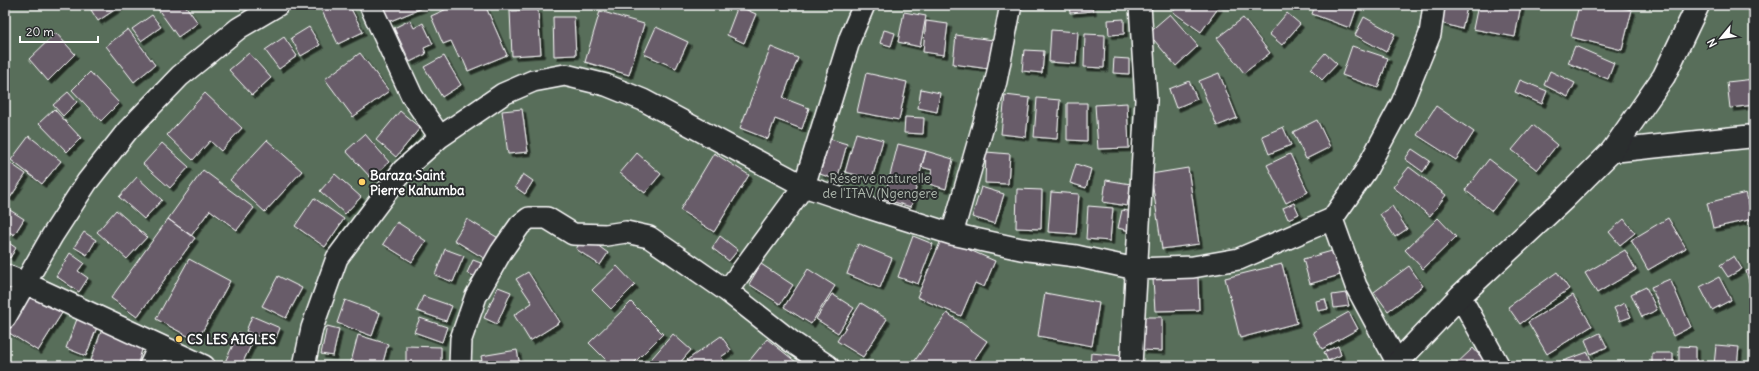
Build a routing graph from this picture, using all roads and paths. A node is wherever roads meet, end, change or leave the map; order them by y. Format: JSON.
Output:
{"nodes":[{"id":1,"x":278,"y":5,"type":"edge"},
{"id":2,"x":370,"y":5,"type":"edge"},
{"id":3,"x":864,"y":5,"type":"edge"},
{"id":4,"x":1011,"y":5,"type":"edge"},
{"id":5,"x":1140,"y":5,"type":"edge"},
{"id":6,"x":1434,"y":5,"type":"edge"},
{"id":7,"x":1698,"y":5,"type":"edge"},
{"id":8,"x":1754,"y":136,"type":"edge"},
{"id":9,"x":440,"y":137,"type":"junction"},
{"id":10,"x":1612,"y":151,"type":"junction"},
{"id":11,"x":804,"y":186,"type":"junction"},
{"id":12,"x":1332,"y":219,"type":"junction"},
{"id":13,"x":952,"y":234,"type":"junction"},
{"id":14,"x":1136,"y":268,"type":"junction"},
{"id":15,"x":5,"y":276,"type":"edge"},
{"id":16,"x":25,"y":283,"type":"junction"},
{"id":17,"x":727,"y":291,"type":"junction"},
{"id":18,"x":1460,"y":296,"type":"junction"},
{"id":19,"x":5,"y":318,"type":"edge"},
{"id":20,"x":160,"y":346,"type":"junction"},
{"id":21,"x":1396,"y":364,"type":"edge"},
{"id":22,"x":150,"y":366,"type":"edge"},
{"id":23,"x":204,"y":366,"type":"edge"},
{"id":24,"x":304,"y":366,"type":"edge"},
{"id":25,"x":460,"y":366,"type":"edge"},
{"id":26,"x":828,"y":366,"type":"edge"},
{"id":27,"x":1131,"y":366,"type":"edge"},
{"id":28,"x":1499,"y":366,"type":"edge"}],
"edges":[{"from":1,"to":16,"type":"street"},
{"from":2,"to":9,"type":"street"},
{"from":3,"to":11,"type":"street"},
{"from":4,"to":13,"type":"street"},
{"from":5,"to":14,"type":"street"},
{"from":6,"to":12,"type":"street"},
{"from":7,"to":10,"type":"main road"},
{"from":8,"to":10,"type":"main road"},
{"from":9,"to":11,"type":"street"},
{"from":9,"to":24,"type":"street"},
{"from":10,"to":18,"type":"main road"},
{"from":11,"to":13,"type":"street"},
{"from":11,"to":17,"type":"street"},
{"from":12,"to":14,"type":"street"},
{"from":12,"to":21,"type":"street"},
{"from":13,"to":14,"type":"street"},
{"from":14,"to":27,"type":"street"},
{"from":15,"to":16,"type":"street"},
{"from":16,"to":19,"type":"street"},
{"from":16,"to":20,"type":"street"},
{"from":17,"to":25,"type":"street"},
{"from":17,"to":26,"type":"street"},
{"from":18,"to":21,"type":"main road"},
{"from":18,"to":28,"type":"street"},
{"from":20,"to":22,"type":"street"},
{"from":20,"to":23,"type":"street"}]}
